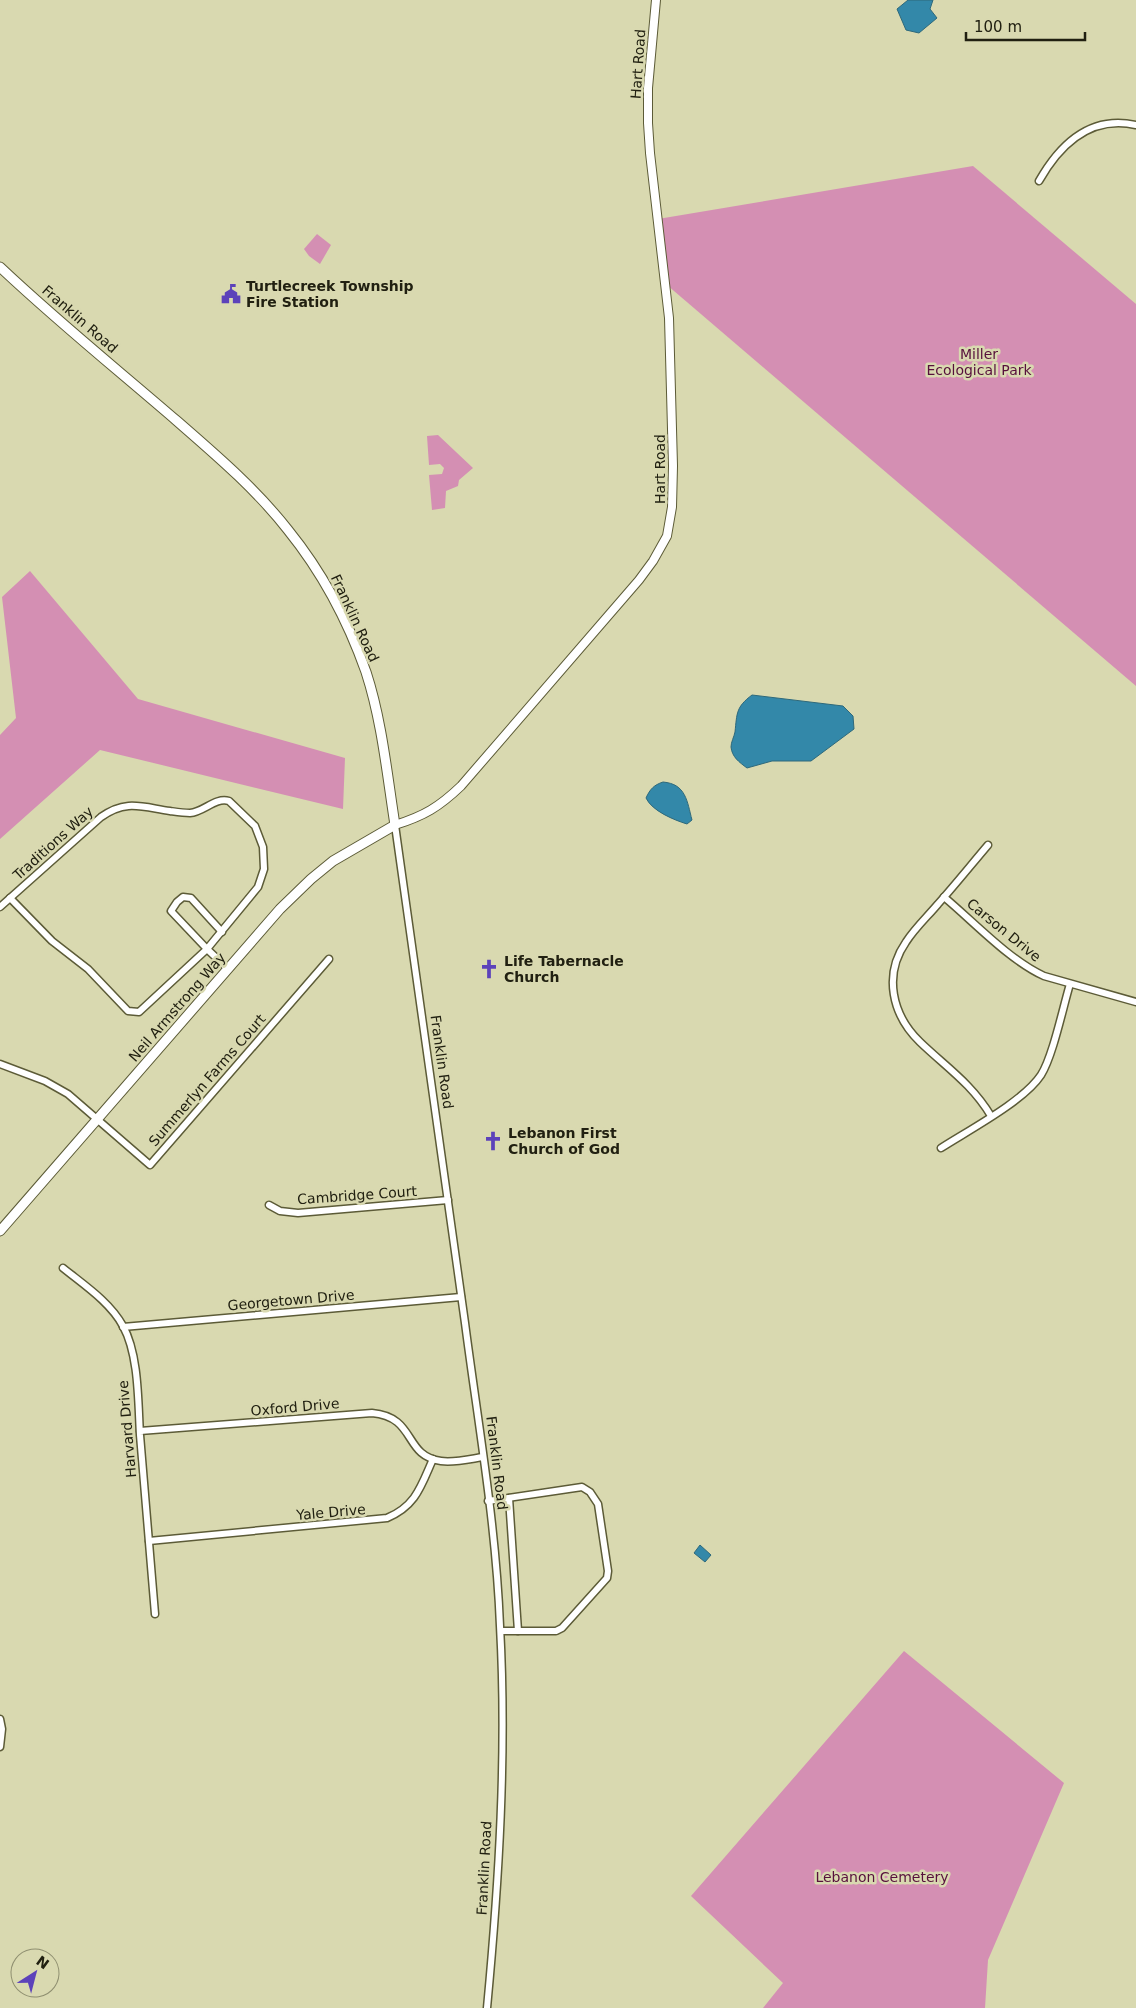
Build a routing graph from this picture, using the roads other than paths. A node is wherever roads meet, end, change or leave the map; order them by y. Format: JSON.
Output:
{"nodes":[{"id":1,"x":656,"y":0,"type":"edge"},
{"id":2,"x":1136,"y":125,"type":"edge"},
{"id":3,"x":1039,"y":181,"type":"dead end"},
{"id":4,"x":0,"y":267,"type":"edge"},
{"id":5,"x":395,"y":825,"type":"junction"},
{"id":6,"x":988,"y":845,"type":"dead end"},
{"id":7,"x":944,"y":897,"type":"junction"},
{"id":8,"x":10,"y":898,"type":"junction"},
{"id":9,"x":0,"y":907,"type":"edge"},
{"id":10,"x":222,"y":932,"type":"junction"},
{"id":11,"x":206,"y":950,"type":"junction"},
{"id":12,"x":329,"y":959,"type":"dead end"},
{"id":13,"x":228,"y":969,"type":"junction"},
{"id":14,"x":1070,"y":984,"type":"junction"},
{"id":15,"x":1136,"y":1002,"type":"edge"},
{"id":16,"x":0,"y":1064,"type":"edge"},
{"id":17,"x":991,"y":1116,"type":"junction"},
{"id":18,"x":98,"y":1119,"type":"junction"},
{"id":19,"x":941,"y":1148,"type":"dead end"},
{"id":20,"x":448,"y":1200,"type":"junction"},
{"id":21,"x":270,"y":1206,"type":"dead end"},
{"id":22,"x":1,"y":1229,"type":"edge"},
{"id":23,"x":63,"y":1268,"type":"dead end"},
{"id":24,"x":461,"y":1297,"type":"junction"},
{"id":25,"x":124,"y":1327,"type":"junction"},
{"id":26,"x":140,"y":1431,"type":"junction"},
{"id":27,"x":483,"y":1457,"type":"junction"},
{"id":28,"x":433,"y":1460,"type":"junction"},
{"id":29,"x":509,"y":1498,"type":"junction"},
{"id":30,"x":488,"y":1501,"type":"junction"},
{"id":31,"x":149,"y":1541,"type":"junction"},
{"id":32,"x":155,"y":1614,"type":"dead end"},
{"id":33,"x":518,"y":1631,"type":"junction"},
{"id":34,"x":501,"y":1632,"type":"junction"},
{"id":35,"x":0,"y":1719,"type":"edge"},
{"id":36,"x":0,"y":1747,"type":"edge"},
{"id":37,"x":487,"y":2008,"type":"edge"}],
"edges":[{"from":1,"to":5,"type":"street","name":"Hart Road"},
{"from":2,"to":3,"type":"street"},
{"from":4,"to":5,"type":"main road","name":"Franklin Road"},
{"from":5,"to":13,"type":"main road","name":"Neil Armstrong Way"},
{"from":5,"to":20,"type":"street","name":"Franklin Road"},
{"from":6,"to":7,"type":"street"},
{"from":7,"to":14,"type":"street","name":"Carson Drive"},
{"from":7,"to":17,"type":"street"},
{"from":8,"to":9,"type":"street","name":"Traditions Way"},
{"from":8,"to":10,"type":"street","name":"Traditions Way"},
{"from":8,"to":11,"type":"street","name":"Traditions Way"},
{"from":10,"to":11,"type":"street","name":"Traditions Way"},
{"from":10,"to":11,"type":"street"},
{"from":11,"to":13,"type":"street"},
{"from":12,"to":18,"type":"street","name":"Summerlyn Farms Court"},
{"from":13,"to":18,"type":"main road","name":"Neil Armstrong Way"},
{"from":14,"to":15,"type":"street","name":"Carson Drive"},
{"from":14,"to":17,"type":"street"},
{"from":16,"to":18,"type":"street"},
{"from":17,"to":19,"type":"street"},
{"from":18,"to":22,"type":"main road","name":"Neil Armstrong Way"},
{"from":20,"to":21,"type":"street","name":"Cambridge Court"},
{"from":20,"to":24,"type":"street","name":"Franklin Road"},
{"from":23,"to":25,"type":"street","name":"Harvard Drive"},
{"from":24,"to":25,"type":"street","name":"Georgetown Drive"},
{"from":24,"to":27,"type":"street","name":"Franklin Road"},
{"from":25,"to":26,"type":"street","name":"Harvard Drive"},
{"from":26,"to":28,"type":"street","name":"Oxford Drive"},
{"from":26,"to":31,"type":"street","name":"Harvard Drive"},
{"from":27,"to":28,"type":"street"},
{"from":27,"to":30,"type":"street","name":"Franklin Road"},
{"from":28,"to":31,"type":"street","name":"Yale Drive"},
{"from":29,"to":30,"type":"street"},
{"from":29,"to":33,"type":"street"},
{"from":29,"to":33,"type":"street"},
{"from":30,"to":34,"type":"street","name":"Franklin Road"},
{"from":31,"to":32,"type":"street","name":"Harvard Drive"},
{"from":33,"to":34,"type":"street"},
{"from":34,"to":37,"type":"street","name":"Franklin Road"},
{"from":35,"to":36,"type":"street"}]}
